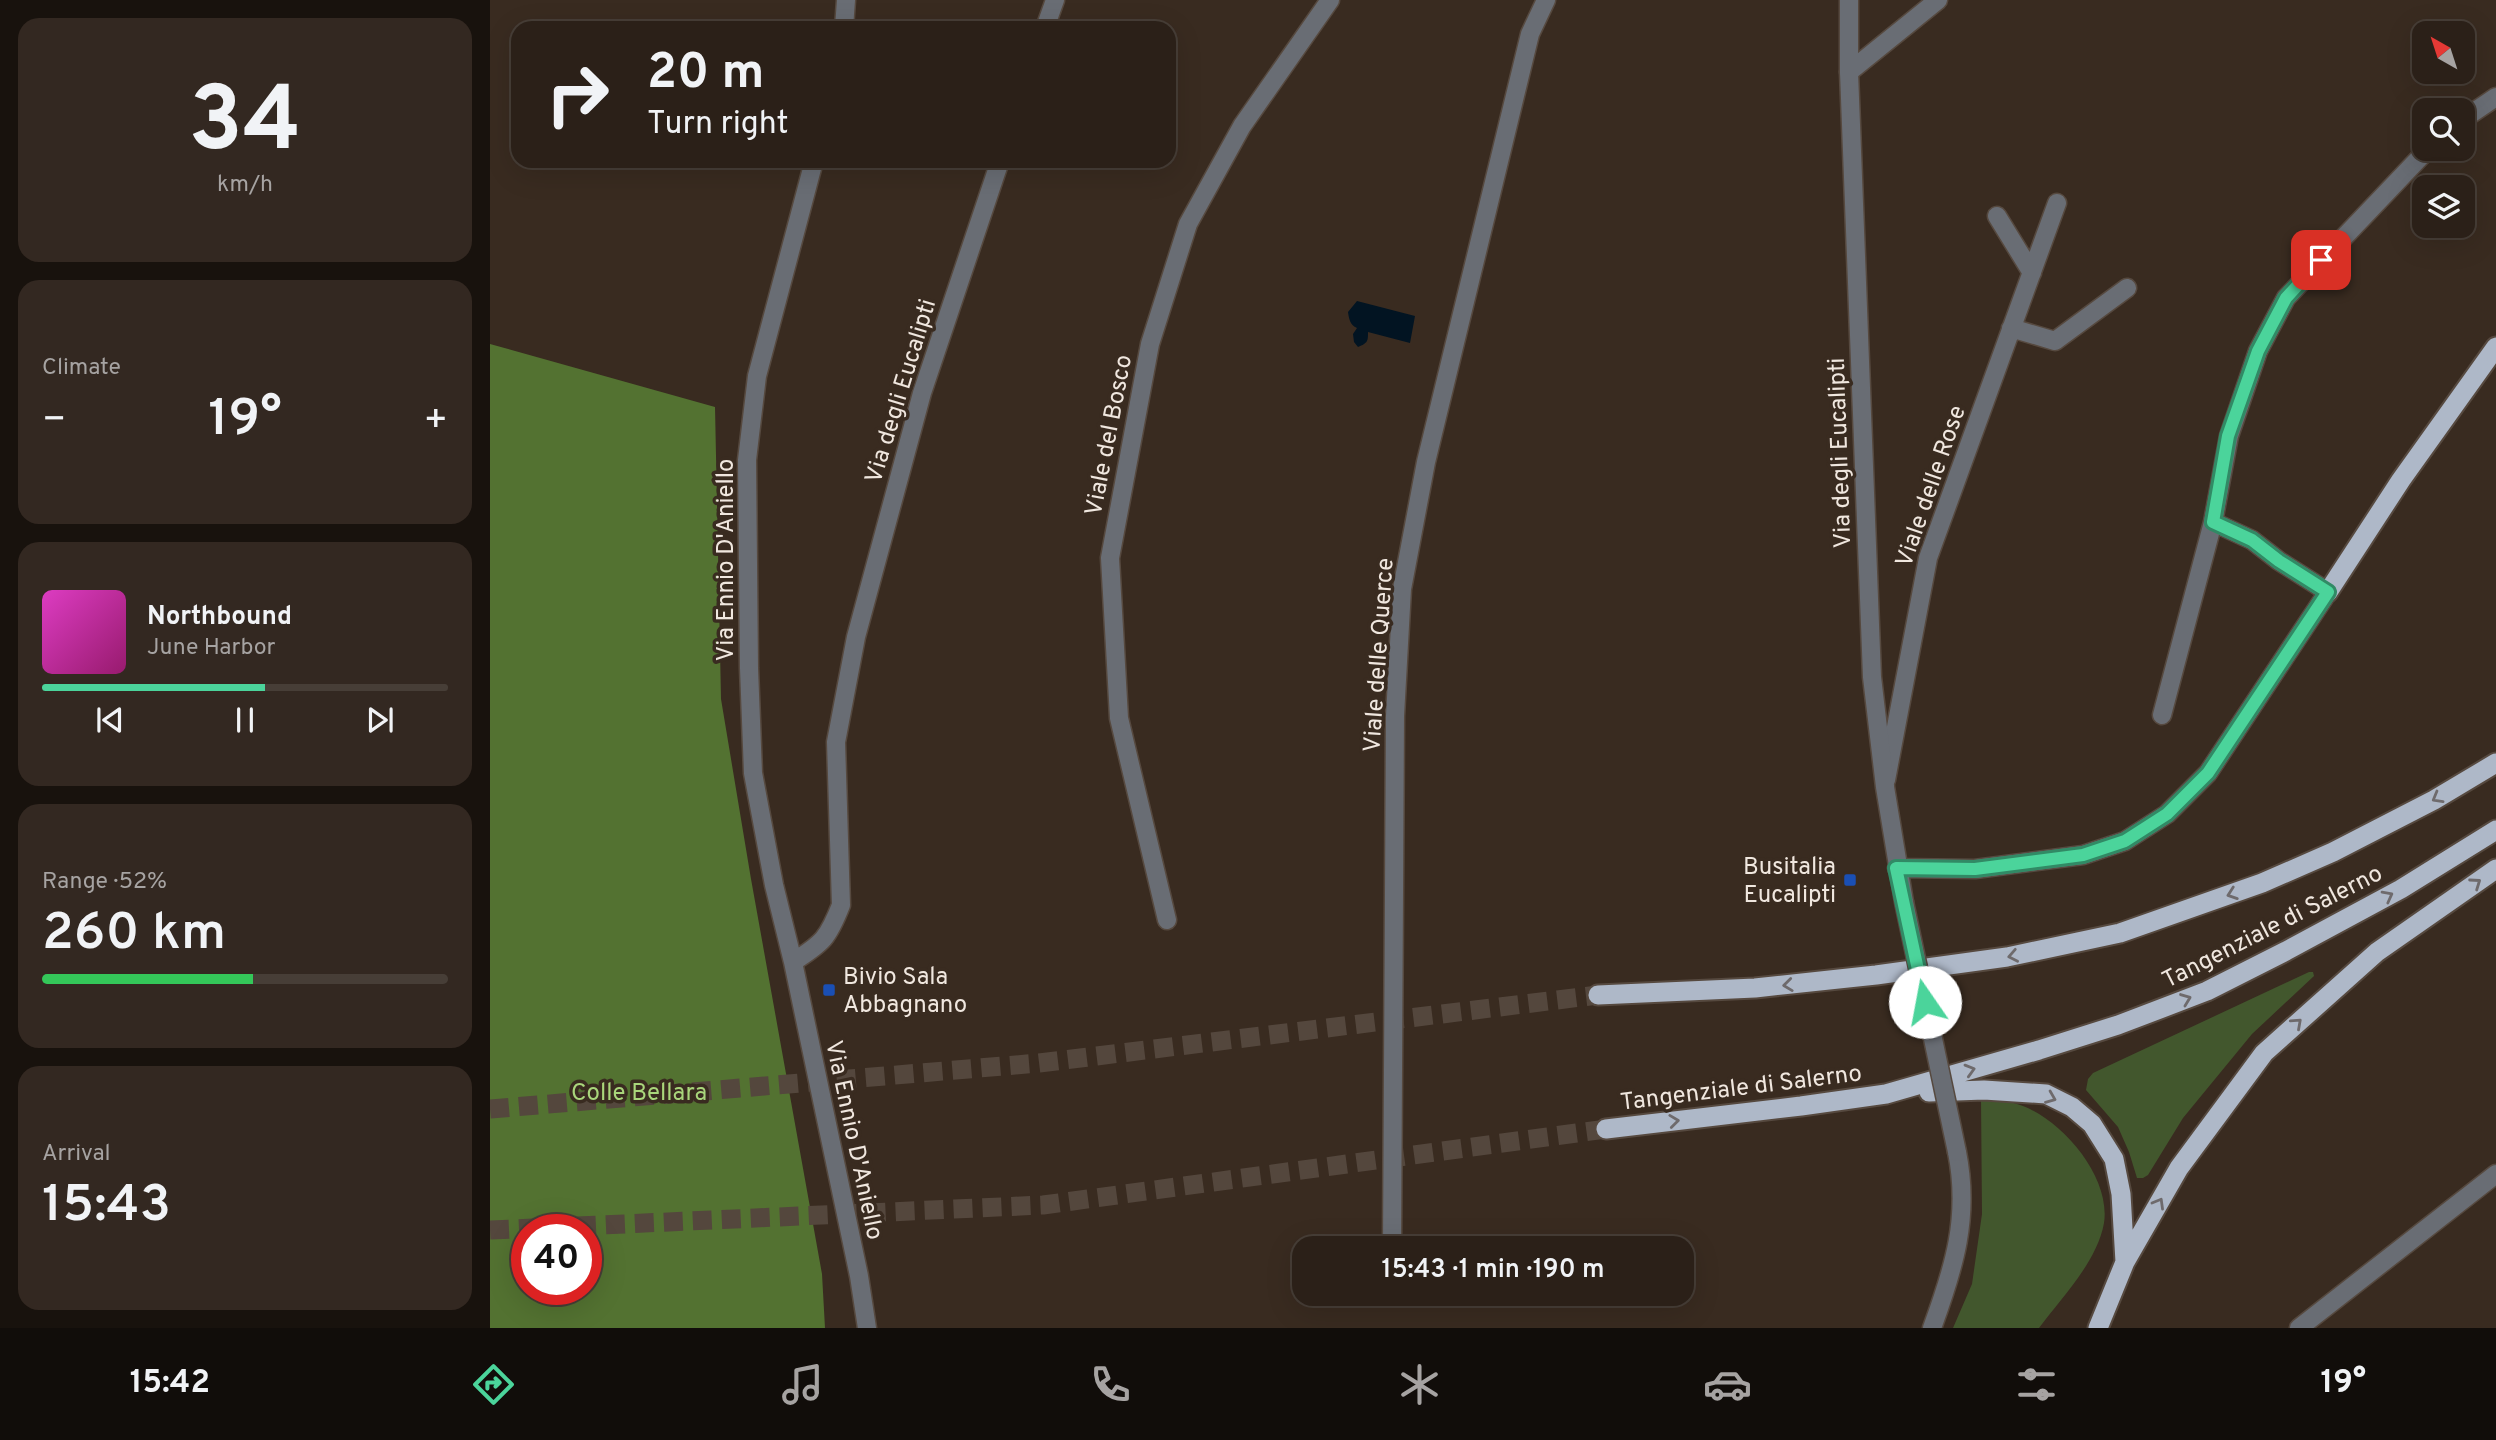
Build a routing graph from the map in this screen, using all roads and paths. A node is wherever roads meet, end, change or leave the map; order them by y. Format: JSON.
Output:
{"nodes":[{"id":1,"x":846,"y":0,"type":"edge"},
{"id":2,"x":1055,"y":0,"type":"edge"},
{"id":3,"x":1330,"y":0,"type":"edge"},
{"id":4,"x":1546,"y":0,"type":"edge"},
{"id":5,"x":1849,"y":0,"type":"edge"},
{"id":6,"x":1938,"y":0,"type":"edge"},
{"id":7,"x":844,"y":21,"type":"edge"},
{"id":8,"x":1048,"y":21,"type":"edge"},
{"id":9,"x":1849,"y":72,"type":"junction"},
{"id":10,"x":2496,"y":97,"type":"edge"},
{"id":11,"x":2475,"y":111,"type":"edge"},
{"id":12,"x":2417,"y":161,"type":"edge"},
{"id":13,"x":812,"y":168,"type":"edge"},
{"id":14,"x":998,"y":168,"type":"edge"},
{"id":15,"x":2057,"y":203,"type":"dead end"},
{"id":16,"x":1997,"y":216,"type":"dead end"},
{"id":17,"x":2032,"y":273,"type":"junction"},
{"id":18,"x":2127,"y":288,"type":"dead end"},
{"id":19,"x":2011,"y":328,"type":"junction"},
{"id":20,"x":2496,"y":347,"type":"edge"},
{"id":21,"x":2213,"y":522,"type":"junction"},
{"id":22,"x":2328,"y":592,"type":"junction"},
{"id":23,"x":2162,"y":715,"type":"dead end"},
{"id":24,"x":2496,"y":762,"type":"edge"},
{"id":25,"x":1885,"y":787,"type":"junction"},
{"id":26,"x":2496,"y":830,"type":"edge"},
{"id":27,"x":1896,"y":868,"type":"junction"},
{"id":28,"x":2496,"y":869,"type":"edge"},
{"id":29,"x":1167,"y":920,"type":"dead end"},
{"id":30,"x":793,"y":962,"type":"junction"},
{"id":31,"x":1598,"y":995,"type":"tunnel mouth"},
{"id":32,"x":1886,"y":1094,"type":"junction"},
{"id":33,"x":1606,"y":1129,"type":"tunnel mouth"},
{"id":34,"x":2496,"y":1174,"type":"edge"},
{"id":35,"x":1392,"y":1236,"type":"edge"},
{"id":36,"x":2125,"y":1262,"type":"junction"},
{"id":37,"x":867,"y":1328,"type":"edge"},
{"id":38,"x":1932,"y":1328,"type":"edge"},
{"id":39,"x":2098,"y":1328,"type":"edge"},
{"id":40,"x":2299,"y":1328,"type":"edge"}],
"edges":[{"from":1,"to":7,"type":"street"},
{"from":2,"to":8,"type":"street"},
{"from":3,"to":29,"type":"street","name":"Viale del Bosco"},
{"from":4,"to":35,"type":"street","name":"Viale delle Querce"},
{"from":5,"to":9,"type":"street","name":"Via degli Eucalipti"},
{"from":6,"to":9,"type":"street"},
{"from":9,"to":25,"type":"street","name":"Via degli Eucalipti"},
{"from":10,"to":11,"type":"street"},
{"from":12,"to":21,"type":"street"},
{"from":13,"to":30,"type":"street","name":"Via Ennio D'Aniello"},
{"from":14,"to":30,"type":"street","name":"Via degli Eucalipti"},
{"from":15,"to":17,"type":"street","name":"Viale delle Rose"},
{"from":16,"to":17,"type":"street"},
{"from":17,"to":19,"type":"street","name":"Viale delle Rose"},
{"from":18,"to":19,"type":"street"},
{"from":19,"to":25,"type":"street","name":"Viale delle Rose"},
{"from":20,"to":22,"type":"highway"},
{"from":21,"to":22,"type":"street"},
{"from":21,"to":23,"type":"street"},
{"from":22,"to":27,"type":"street"},
{"from":24,"to":31,"type":"highway","name":"Tangenziale di Salerno","one_way":true},
{"from":25,"to":27,"type":"street","name":"Via degli Eucalipti"},
{"from":32,"to":26,"type":"highway","name":"Tangenziale di Salerno","one_way":true},
{"from":27,"to":38,"type":"street","name":"Via degli Eucalipti","bridge":true},
{"from":36,"to":28,"type":"highway","one_way":true},
{"from":30,"to":37,"type":"street","name":"Via Ennio D'Aniello"},
{"from":33,"to":32,"type":"highway","name":"Tangenziale di Salerno","one_way":true},
{"from":32,"to":36,"type":"highway","one_way":true},
{"from":34,"to":40,"type":"street"},
{"from":36,"to":39,"type":"highway"}]}
